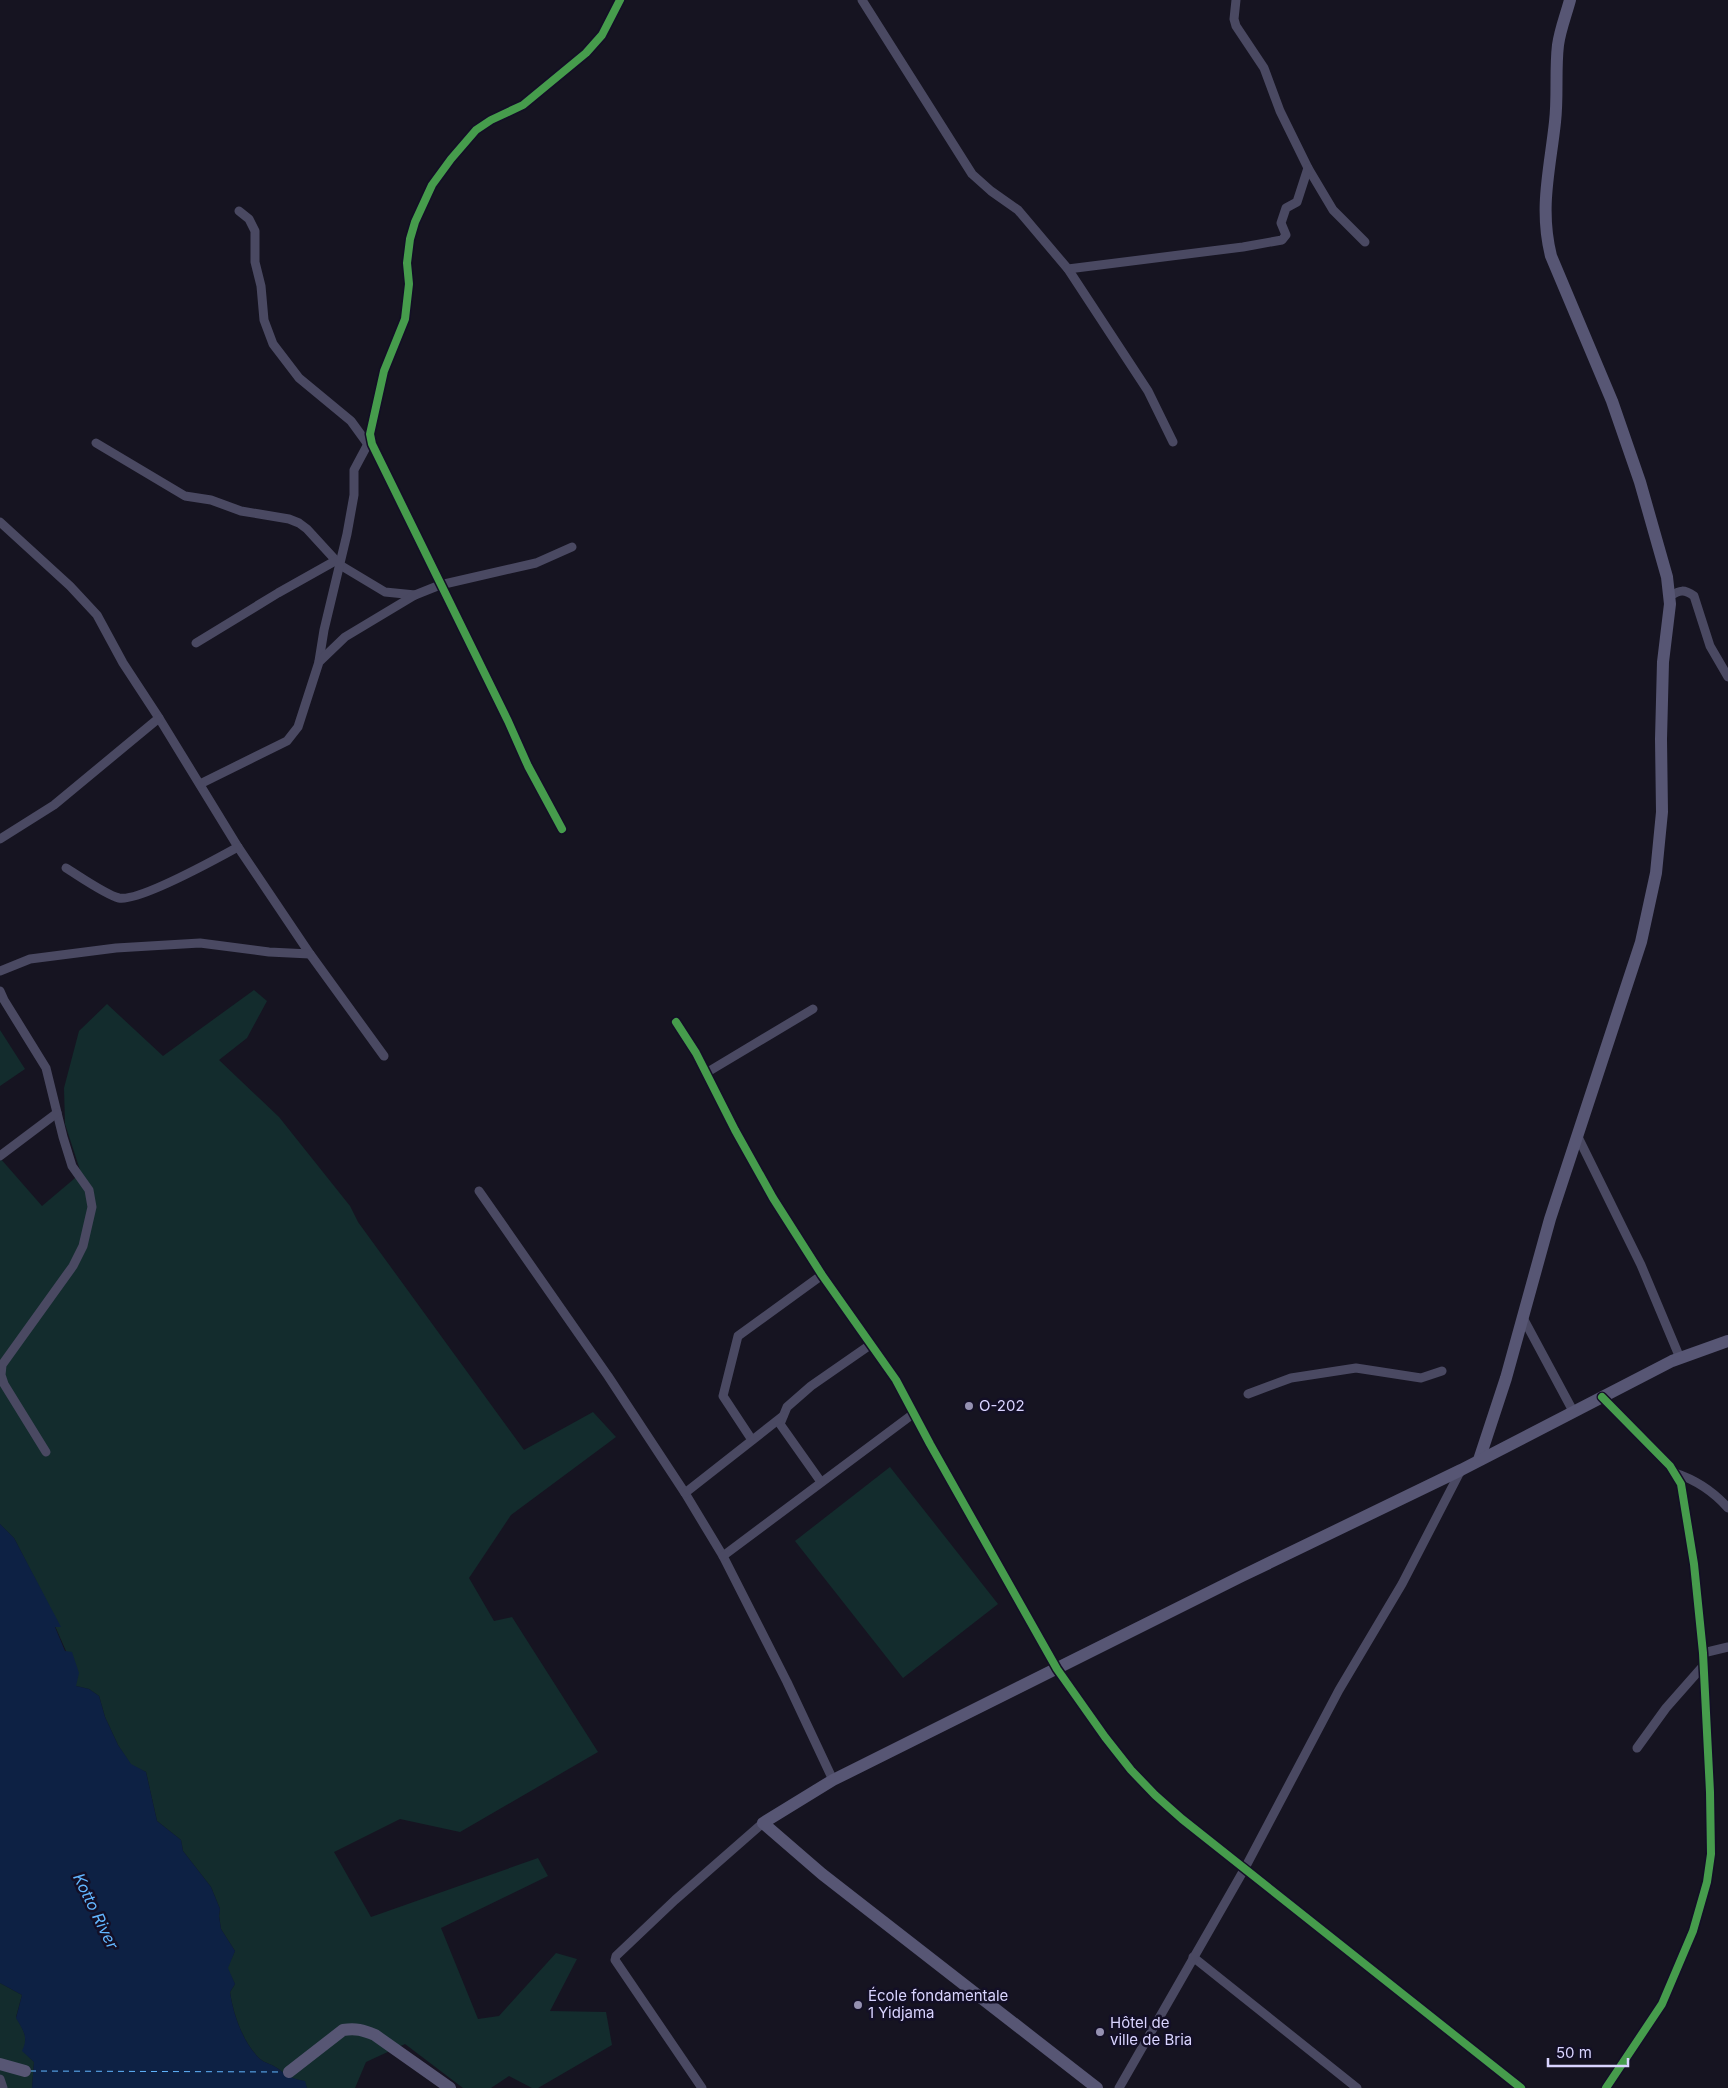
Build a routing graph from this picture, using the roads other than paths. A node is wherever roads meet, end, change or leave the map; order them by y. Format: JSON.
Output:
{"nodes":[{"id":1,"x":620,"y":0,"type":"edge"},
{"id":2,"x":862,"y":0,"type":"edge"},
{"id":3,"x":1236,"y":0,"type":"edge"},
{"id":4,"x":1570,"y":0,"type":"edge"},
{"id":5,"x":1308,"y":168,"type":"junction"},
{"id":6,"x":239,"y":211,"type":"dead end"},
{"id":7,"x":1365,"y":242,"type":"dead end"},
{"id":8,"x":1068,"y":269,"type":"junction"},
{"id":9,"x":369,"y":442,"type":"junction"},
{"id":10,"x":1173,"y":442,"type":"dead end"},
{"id":11,"x":96,"y":443,"type":"dead end"},
{"id":12,"x":0,"y":522,"type":"edge"},
{"id":13,"x":572,"y":547,"type":"dead end"},
{"id":14,"x":337,"y":563,"type":"junction"},
{"id":15,"x":440,"y":585,"type":"junction"},
{"id":16,"x":415,"y":595,"type":"junction"},
{"id":17,"x":1670,"y":596,"type":"junction"},
{"id":18,"x":196,"y":643,"type":"dead end"},
{"id":19,"x":319,"y":662,"type":"junction"},
{"id":20,"x":1728,"y":678,"type":"edge"},
{"id":21,"x":160,"y":718,"type":"junction"},
{"id":22,"x":200,"y":784,"type":"junction"},
{"id":23,"x":562,"y":829,"type":"dead end"},
{"id":24,"x":0,"y":839,"type":"edge"},
{"id":25,"x":238,"y":847,"type":"junction"},
{"id":26,"x":66,"y":868,"type":"dead end"},
{"id":27,"x":310,"y":954,"type":"junction"},
{"id":28,"x":0,"y":971,"type":"edge"},
{"id":29,"x":0,"y":991,"type":"edge"},
{"id":30,"x":813,"y":1009,"type":"dead end"},
{"id":31,"x":676,"y":1022,"type":"dead end"},
{"id":32,"x":384,"y":1056,"type":"dead end"},
{"id":33,"x":706,"y":1073,"type":"junction"},
{"id":34,"x":57,"y":1113,"type":"junction"},
{"id":35,"x":1578,"y":1137,"type":"junction"},
{"id":36,"x":0,"y":1156,"type":"edge"},
{"id":37,"x":479,"y":1191,"type":"dead end"},
{"id":38,"x":822,"y":1275,"type":"junction"},
{"id":39,"x":1523,"y":1318,"type":"junction"},
{"id":40,"x":1728,"y":1341,"type":"edge"},
{"id":41,"x":870,"y":1345,"type":"junction"},
{"id":42,"x":1680,"y":1358,"type":"junction"},
{"id":43,"x":1442,"y":1371,"type":"dead end"},
{"id":44,"x":1248,"y":1394,"type":"dead end"},
{"id":45,"x":1602,"y":1397,"type":"junction"},
{"id":46,"x":1573,"y":1411,"type":"junction"},
{"id":47,"x":913,"y":1414,"type":"junction"},
{"id":48,"x":783,"y":1415,"type":"junction"},
{"id":49,"x":752,"y":1440,"type":"junction"},
{"id":50,"x":46,"y":1452,"type":"dead end"},
{"id":51,"x":1478,"y":1460,"type":"junction"},
{"id":52,"x":1461,"y":1470,"type":"junction"},
{"id":53,"x":1675,"y":1472,"type":"junction"},
{"id":54,"x":821,"y":1482,"type":"junction"},
{"id":55,"x":686,"y":1494,"type":"junction"},
{"id":56,"x":1728,"y":1508,"type":"edge"},
{"id":57,"x":723,"y":1556,"type":"junction"},
{"id":58,"x":1728,"y":1647,"type":"edge"},
{"id":59,"x":1703,"y":1653,"type":"junction"},
{"id":60,"x":1703,"y":1666,"type":"junction"},
{"id":61,"x":1057,"y":1669,"type":"junction"},
{"id":62,"x":1637,"y":1748,"type":"dead end"},
{"id":63,"x":833,"y":1780,"type":"junction"},
{"id":64,"x":763,"y":1823,"type":"junction"},
{"id":65,"x":1245,"y":1868,"type":"junction"},
{"id":66,"x":1193,"y":1957,"type":"junction"},
{"id":67,"x":0,"y":2064,"type":"edge"},
{"id":68,"x":25,"y":2071,"type":"dead end"},
{"id":69,"x":290,"y":2072,"type":"dead end"},
{"id":70,"x":0,"y":2079,"type":"edge"},
{"id":71,"x":3,"y":2088,"type":"edge"},
{"id":72,"x":450,"y":2088,"type":"edge"},
{"id":73,"x":702,"y":2088,"type":"edge"},
{"id":74,"x":1098,"y":2088,"type":"edge"},
{"id":75,"x":1119,"y":2088,"type":"edge"},
{"id":76,"x":1357,"y":2088,"type":"edge"},
{"id":77,"x":1521,"y":2088,"type":"edge"},
{"id":78,"x":1606,"y":2088,"type":"edge"}],
"edges":[{"from":1,"to":9,"type":"street"},
{"from":2,"to":8,"type":"street"},
{"from":3,"to":5,"type":"street"},
{"from":4,"to":17,"type":"main road"},
{"from":5,"to":7,"type":"street"},
{"from":5,"to":8,"type":"street"},
{"from":6,"to":9,"type":"street"},
{"from":8,"to":10,"type":"street"},
{"from":9,"to":14,"type":"street"},
{"from":9,"to":15,"type":"street"},
{"from":11,"to":14,"type":"street"},
{"from":12,"to":21,"type":"street"},
{"from":13,"to":15,"type":"street"},
{"from":14,"to":16,"type":"street"},
{"from":14,"to":18,"type":"street"},
{"from":14,"to":19,"type":"street"},
{"from":15,"to":16,"type":"street"},
{"from":15,"to":23,"type":"street"},
{"from":16,"to":19,"type":"street"},
{"from":17,"to":20,"type":"street"},
{"from":17,"to":35,"type":"main road"},
{"from":19,"to":22,"type":"street"},
{"from":21,"to":22,"type":"street"},
{"from":21,"to":24,"type":"street"},
{"from":22,"to":25,"type":"street"},
{"from":25,"to":26,"type":"street"},
{"from":25,"to":27,"type":"street"},
{"from":27,"to":28,"type":"street"},
{"from":27,"to":32,"type":"street"},
{"from":29,"to":34,"type":"street"},
{"from":30,"to":33,"type":"street"},
{"from":31,"to":33,"type":"street"},
{"from":33,"to":38,"type":"street"},
{"from":34,"to":36,"type":"street"},
{"from":34,"to":50,"type":"street"},
{"from":35,"to":39,"type":"main road"},
{"from":35,"to":42,"type":"street"},
{"from":37,"to":55,"type":"street"},
{"from":38,"to":41,"type":"street"},
{"from":38,"to":49,"type":"street"},
{"from":39,"to":46,"type":"street"},
{"from":39,"to":51,"type":"main road"},
{"from":40,"to":42,"type":"main road"},
{"from":41,"to":47,"type":"street"},
{"from":41,"to":48,"type":"street"},
{"from":42,"to":45,"type":"main road"},
{"from":43,"to":44,"type":"street"},
{"from":45,"to":46,"type":"main road"},
{"from":45,"to":53,"type":"street"},
{"from":46,"to":51,"type":"main road"},
{"from":47,"to":54,"type":"street"},
{"from":47,"to":61,"type":"street"},
{"from":48,"to":49,"type":"street"},
{"from":48,"to":54,"type":"street"},
{"from":49,"to":55,"type":"street"},
{"from":51,"to":52,"type":"main road"},
{"from":52,"to":61,"type":"main road"},
{"from":52,"to":65,"type":"street"},
{"from":53,"to":56,"type":"street"},
{"from":53,"to":59,"type":"street"},
{"from":54,"to":57,"type":"street"},
{"from":55,"to":57,"type":"street"},
{"from":57,"to":63,"type":"street"},
{"from":58,"to":59,"type":"street"},
{"from":59,"to":60,"type":"street"},
{"from":60,"to":62,"type":"street"},
{"from":60,"to":78,"type":"street"},
{"from":61,"to":63,"type":"main road"},
{"from":61,"to":65,"type":"street"},
{"from":63,"to":64,"type":"main road"},
{"from":64,"to":73,"type":"street"},
{"from":64,"to":74,"type":"main road"},
{"from":65,"to":66,"type":"street"},
{"from":65,"to":77,"type":"street"},
{"from":66,"to":75,"type":"street"},
{"from":66,"to":76,"type":"street"},
{"from":67,"to":68,"type":"main road"},
{"from":69,"to":72,"type":"main road"},
{"from":70,"to":71,"type":"street"}]}
